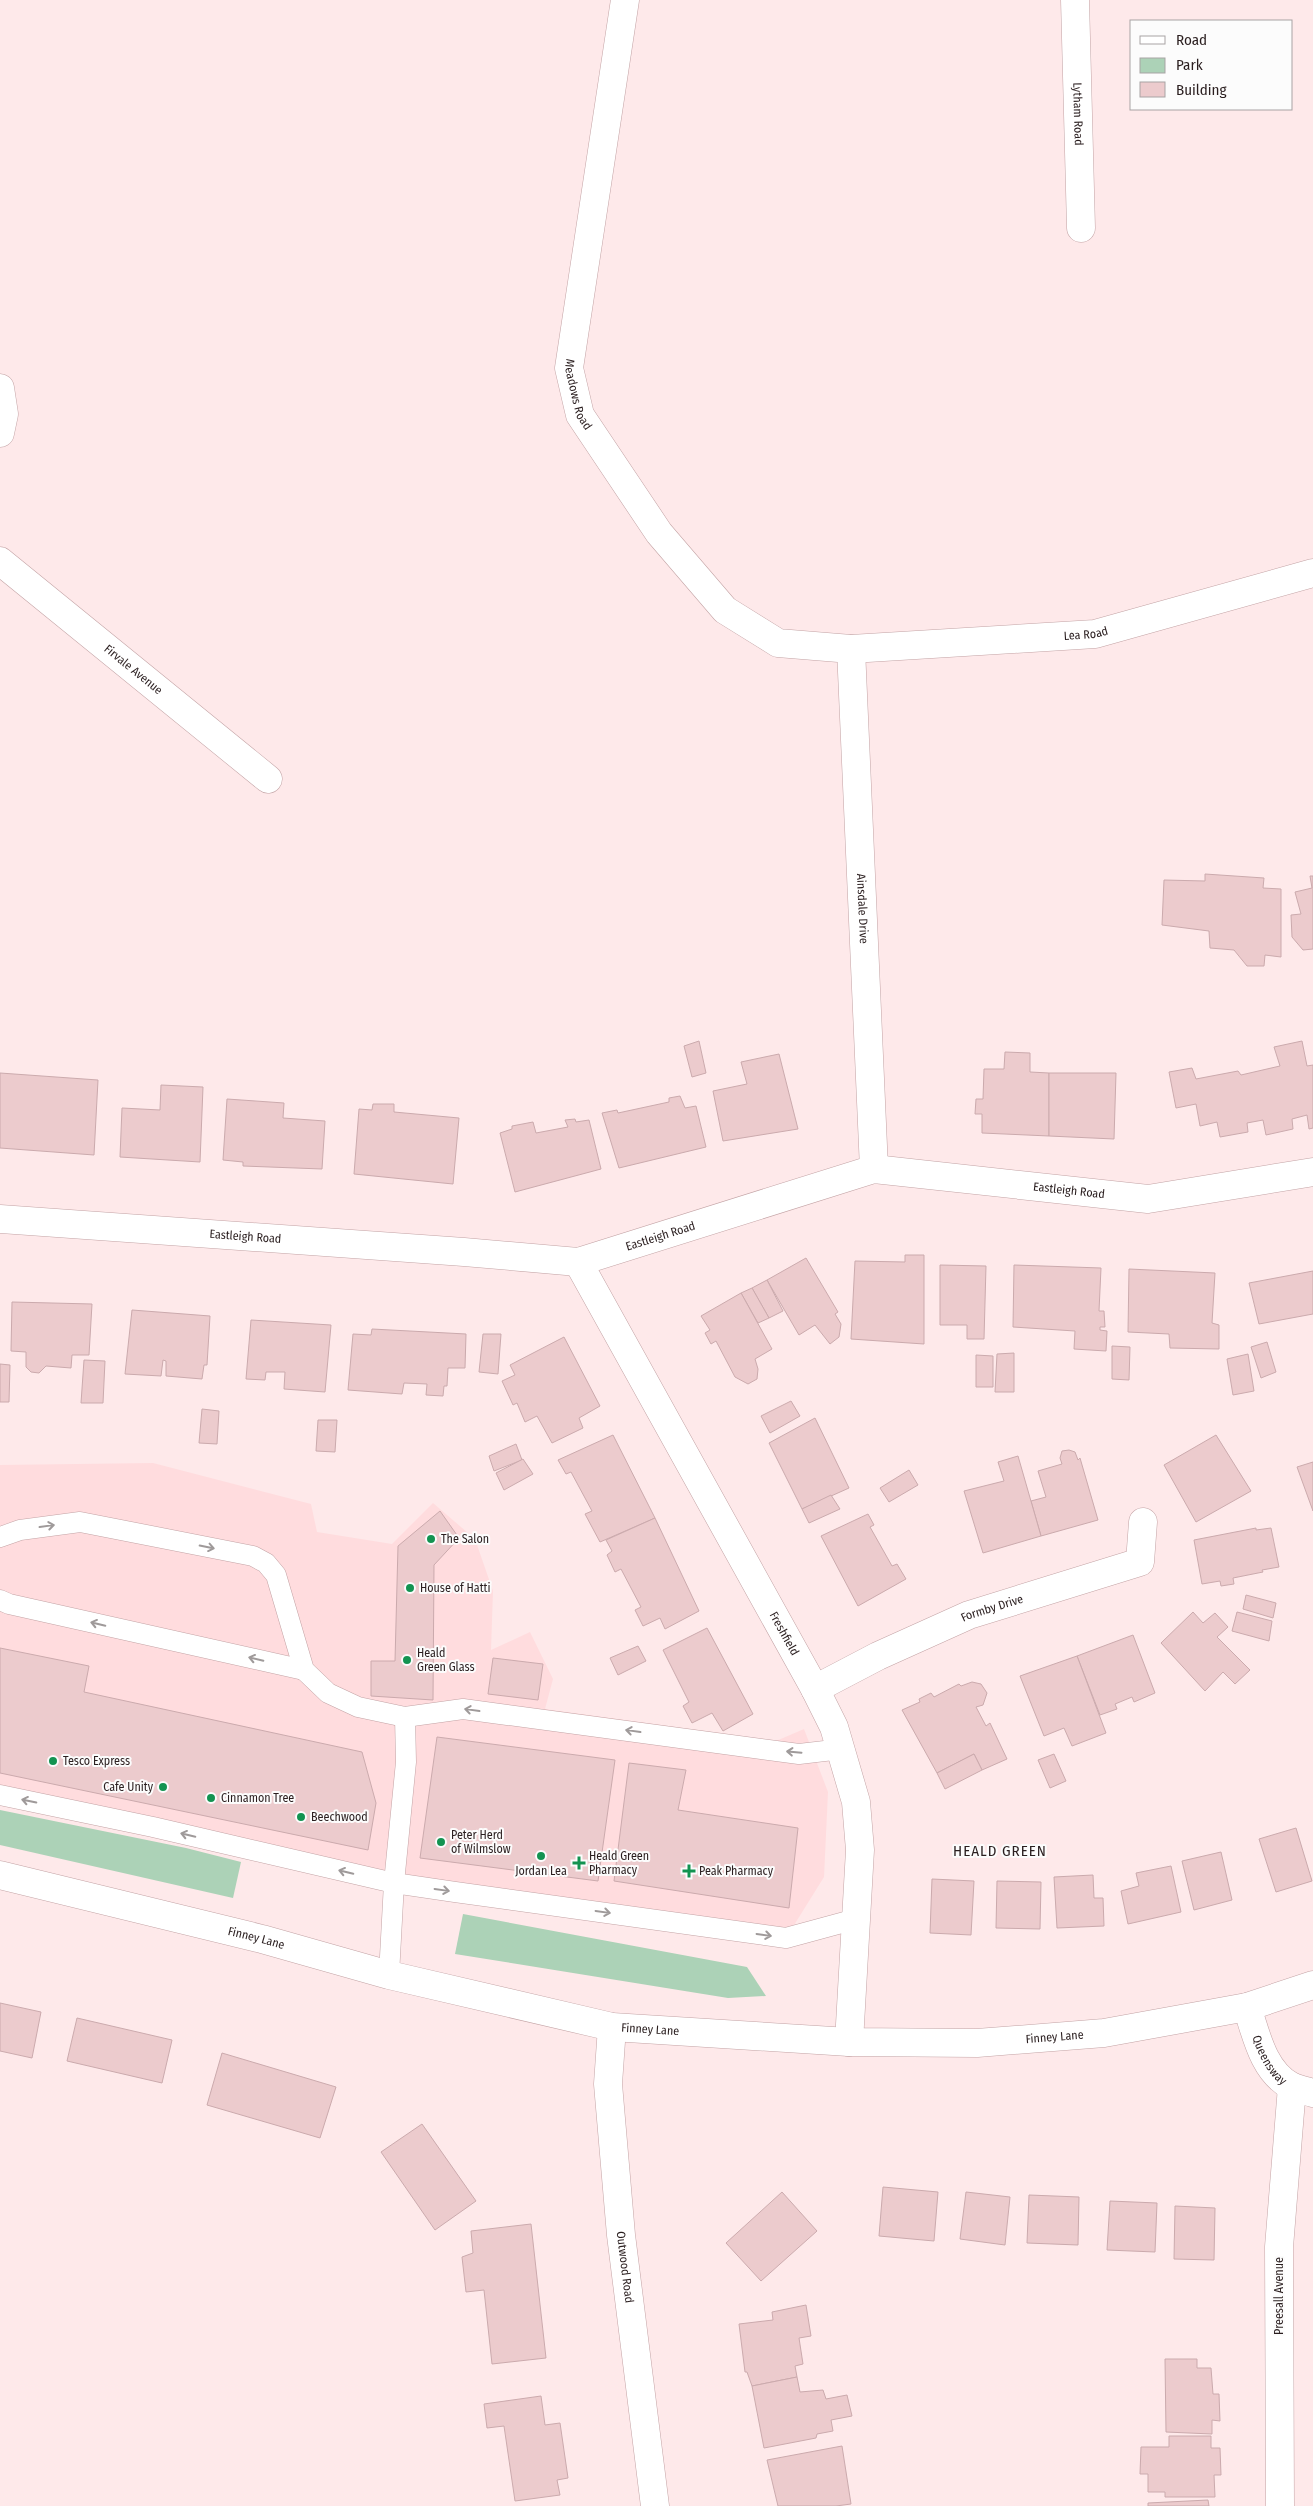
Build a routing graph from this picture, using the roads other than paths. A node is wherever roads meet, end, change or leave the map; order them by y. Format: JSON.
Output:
{"nodes":[{"id":1,"x":625,"y":0,"type":"edge"},
{"id":2,"x":1075,"y":0,"type":"edge"},
{"id":3,"x":1081,"y":228,"type":"dead end"},
{"id":4,"x":0,"y":388,"type":"edge"},
{"id":5,"x":0,"y":433,"type":"edge"},
{"id":6,"x":0,"y":561,"type":"edge"},
{"id":7,"x":1313,"y":573,"type":"edge"},
{"id":8,"x":851,"y":649,"type":"junction"},
{"id":9,"x":268,"y":779,"type":"dead end"},
{"id":10,"x":874,"y":1169,"type":"junction"},
{"id":11,"x":1313,"y":1172,"type":"edge"},
{"id":12,"x":0,"y":1220,"type":"edge"},
{"id":13,"x":578,"y":1262,"type":"junction"},
{"id":14,"x":1144,"y":1522,"type":"dead end"},
{"id":15,"x":0,"y":1536,"type":"edge"},
{"id":16,"x":0,"y":1600,"type":"edge"},
{"id":17,"x":304,"y":1670,"type":"junction"},
{"id":18,"x":814,"y":1689,"type":"junction"},
{"id":19,"x":405,"y":1717,"type":"junction"},
{"id":20,"x":842,"y":1749,"type":"junction"},
{"id":21,"x":0,"y":1795,"type":"edge"},
{"id":22,"x":0,"y":1875,"type":"edge"},
{"id":23,"x":394,"y":1883,"type":"junction"},
{"id":24,"x":856,"y":1919,"type":"junction"},
{"id":25,"x":389,"y":1975,"type":"junction"},
{"id":26,"x":1313,"y":1986,"type":"edge"},
{"id":27,"x":1247,"y":2007,"type":"junction"},
{"id":28,"x":612,"y":2027,"type":"junction"},
{"id":29,"x":849,"y":2042,"type":"junction"},
{"id":30,"x":1302,"y":2090,"type":"edge"},
{"id":31,"x":655,"y":2506,"type":"edge"},
{"id":32,"x":1280,"y":2506,"type":"edge"}],
"edges":[{"from":1,"to":8,"type":"street","name":"Meadows Road"},
{"from":2,"to":3,"type":"street","name":"Lytham Road"},
{"from":4,"to":5,"type":"street"},
{"from":6,"to":9,"type":"street","name":"Firvale Avenue"},
{"from":7,"to":8,"type":"street","name":"Lea Road"},
{"from":8,"to":10,"type":"street","name":"Ainsdale Drive"},
{"from":10,"to":11,"type":"street","name":"Eastleigh Road"},
{"from":10,"to":13,"type":"street","name":"Eastleigh Road"},
{"from":12,"to":13,"type":"street","name":"Eastleigh Road"},
{"from":13,"to":18,"type":"street","name":"Freshfield"},
{"from":14,"to":18,"type":"street","name":"Formby Drive"},
{"from":15,"to":17,"type":"lane","one_way":true},
{"from":17,"to":16,"type":"lane","one_way":true},
{"from":17,"to":19,"type":"lane"},
{"from":18,"to":20,"type":"street","name":"Freshfield"},
{"from":20,"to":19,"type":"lane","one_way":true},
{"from":19,"to":23,"type":"lane"},
{"from":20,"to":24,"type":"street","name":"Freshfield"},
{"from":23,"to":21,"type":"lane","one_way":true},
{"from":22,"to":25,"type":"street","name":"Finney Lane"},
{"from":23,"to":24,"type":"lane","one_way":true},
{"from":23,"to":25,"type":"lane"},
{"from":24,"to":29,"type":"street","name":"Freshfield"},
{"from":25,"to":28,"type":"street","name":"Finney Lane"},
{"from":26,"to":27,"type":"street","name":"Finney Lane"},
{"from":27,"to":29,"type":"street","name":"Finney Lane"},
{"from":27,"to":30,"type":"street","name":"Queensway"},
{"from":28,"to":29,"type":"street","name":"Finney Lane"},
{"from":28,"to":31,"type":"street","name":"Outwood Road"},
{"from":30,"to":32,"type":"street","name":"Preesall Avenue"}]}
